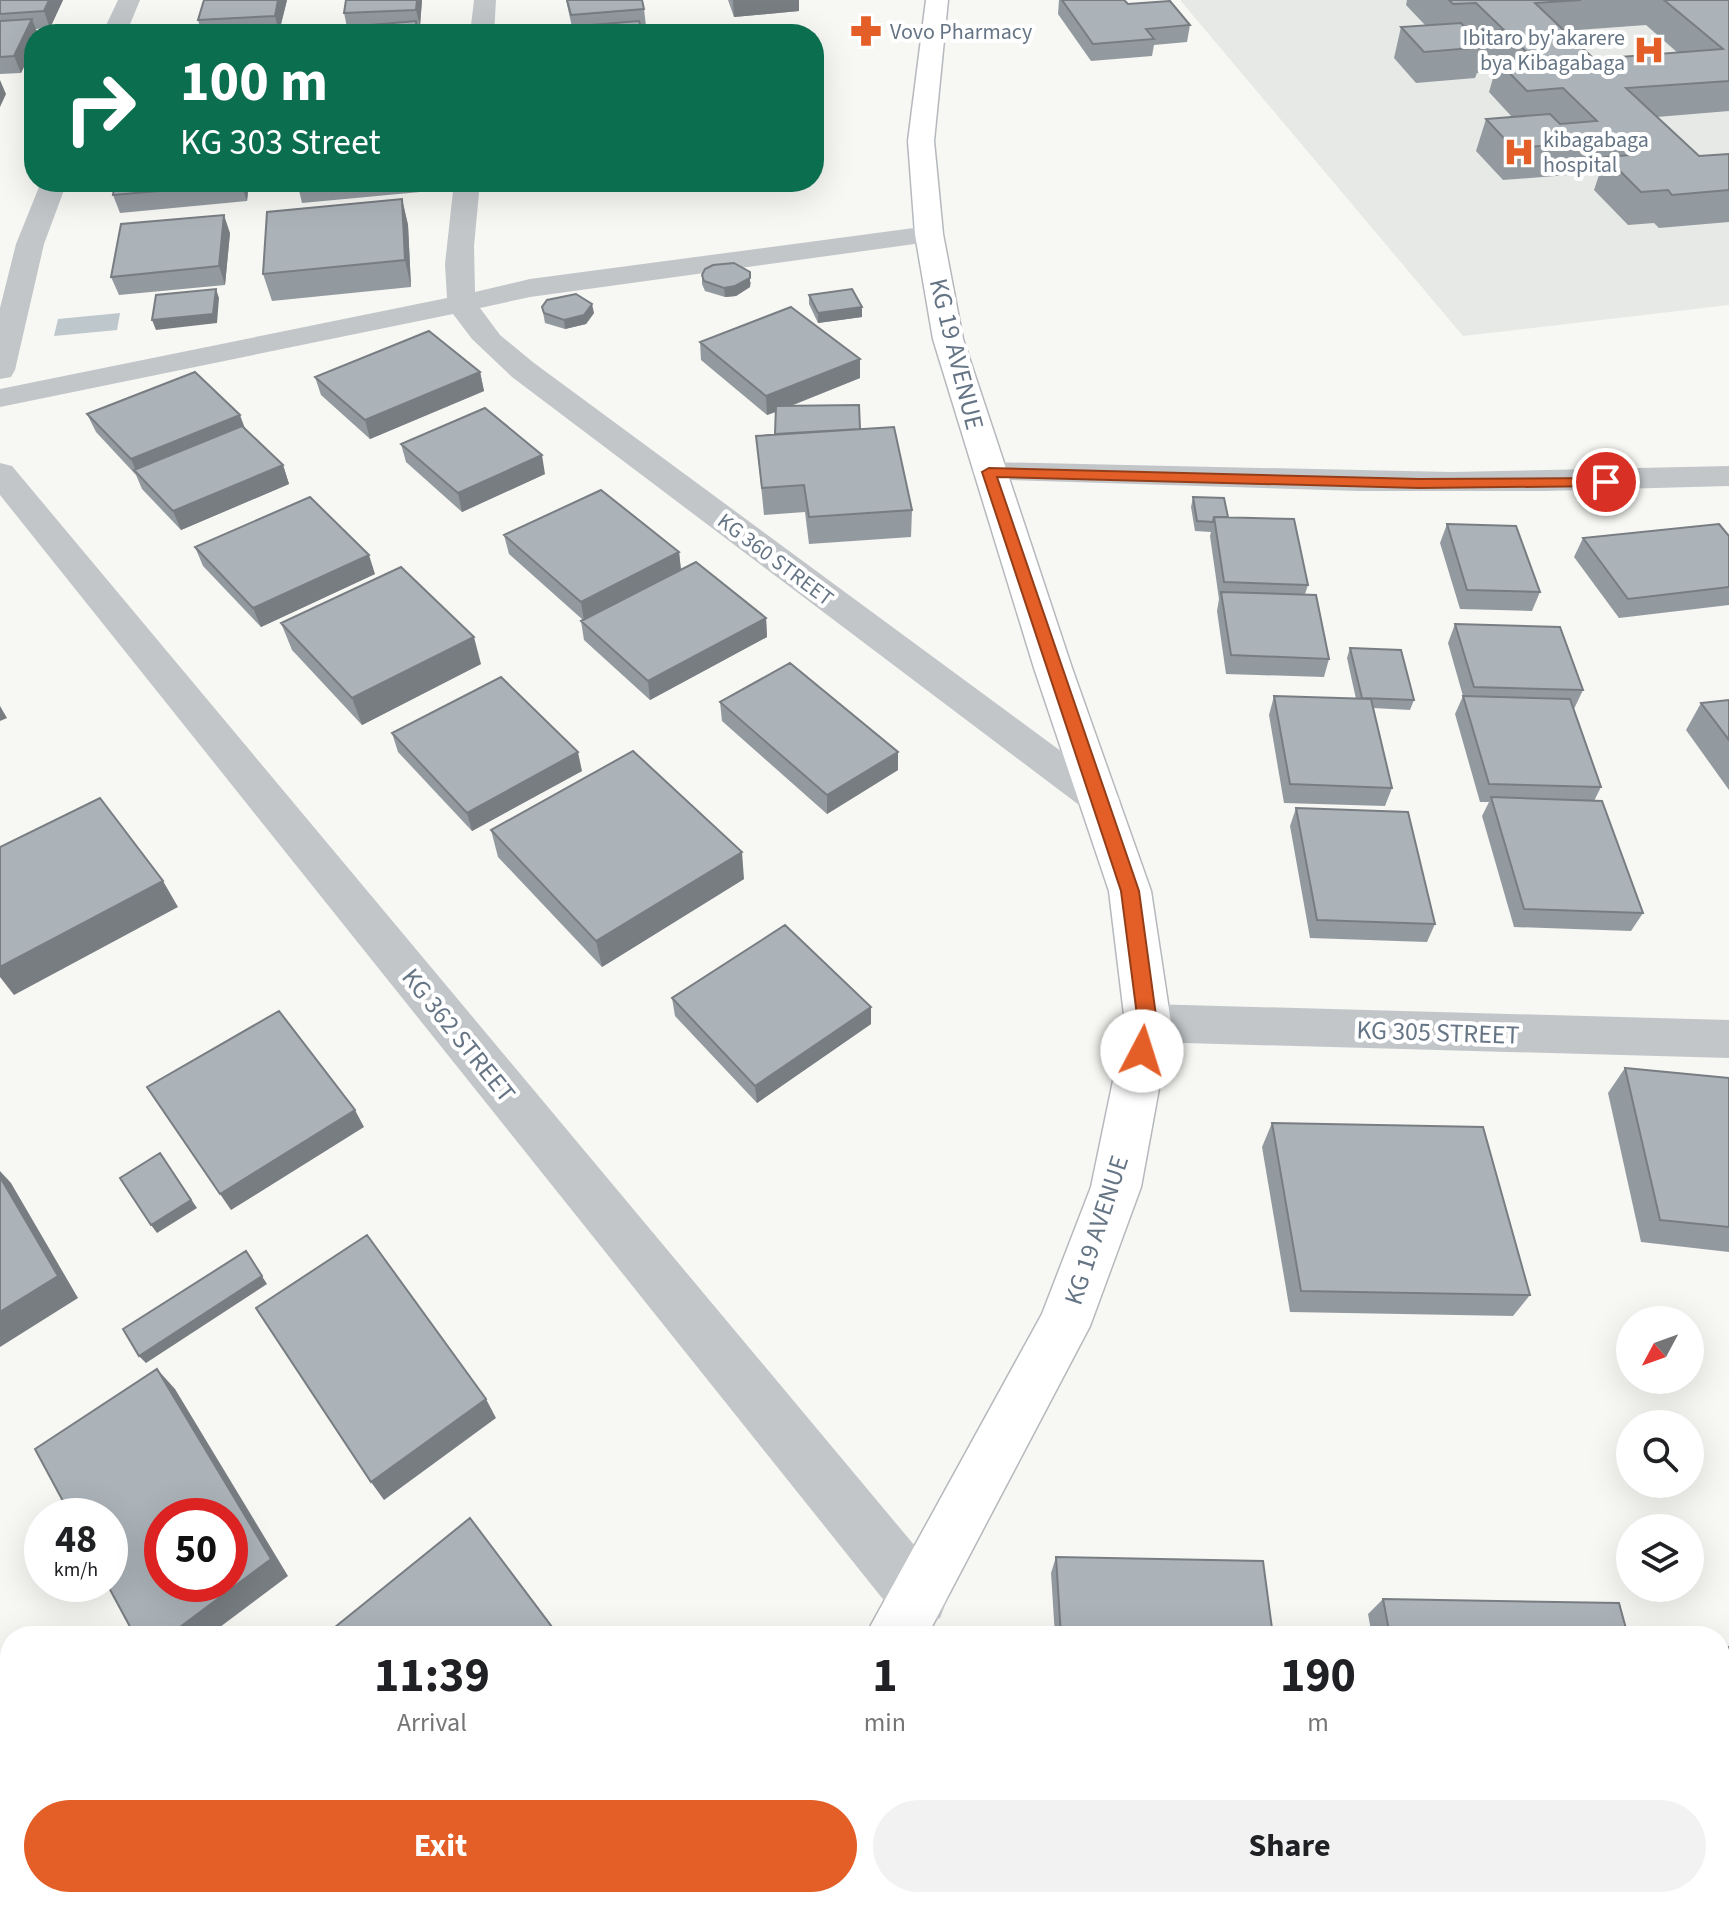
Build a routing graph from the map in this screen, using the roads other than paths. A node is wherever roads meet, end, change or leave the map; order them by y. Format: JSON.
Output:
{"nodes":[{"id":1,"x":129,"y":0,"type":"edge"},
{"id":2,"x":485,"y":0,"type":"edge"},
{"id":3,"x":937,"y":0,"type":"edge"},
{"id":4,"x":118,"y":24,"type":"edge"},
{"id":5,"x":483,"y":24,"type":"edge"},
{"id":6,"x":50,"y":192,"type":"edge"},
{"id":7,"x":466,"y":192,"type":"edge"},
{"id":8,"x":929,"y":234,"type":"junction"},
{"id":9,"x":463,"y":304,"type":"junction"},
{"id":10,"x":0,"y":370,"type":"edge"},
{"id":11,"x":0,"y":398,"type":"edge"},
{"id":12,"x":989,"y":472,"type":"junction"},
{"id":13,"x":0,"y":473,"type":"edge"},
{"id":14,"x":1729,"y":476,"type":"edge"},
{"id":15,"x":1101,"y":801,"type":"junction"},
{"id":16,"x":1148,"y":1023,"type":"junction"},
{"id":17,"x":1729,"y":1039,"type":"edge"},
{"id":18,"x":919,"y":1597,"type":"junction"},
{"id":19,"x":901,"y":1626,"type":"edge"}],
"edges":[{"from":1,"to":4,"type":"street"},
{"from":2,"to":5,"type":"street"},
{"from":3,"to":8,"type":"main road","name":"KG 19 AVENUE"},
{"from":6,"to":10,"type":"street"},
{"from":7,"to":9,"type":"street"},
{"from":8,"to":9,"type":"street"},
{"from":8,"to":12,"type":"main road","name":"KG 19 AVENUE"},
{"from":9,"to":11,"type":"street"},
{"from":9,"to":15,"type":"street","name":"KG 360 STREET"},
{"from":12,"to":14,"type":"street"},
{"from":12,"to":15,"type":"main road","name":"KG 19 AVENUE"},
{"from":13,"to":18,"type":"street","name":"KG 362 STREET"},
{"from":15,"to":16,"type":"main road","name":"KG 19 AVENUE"},
{"from":16,"to":17,"type":"street","name":"KG 305 STREET"},
{"from":16,"to":18,"type":"main road","name":"KG 19 AVENUE"},
{"from":18,"to":19,"type":"main road","name":"KG 19 AVENUE"}]}
